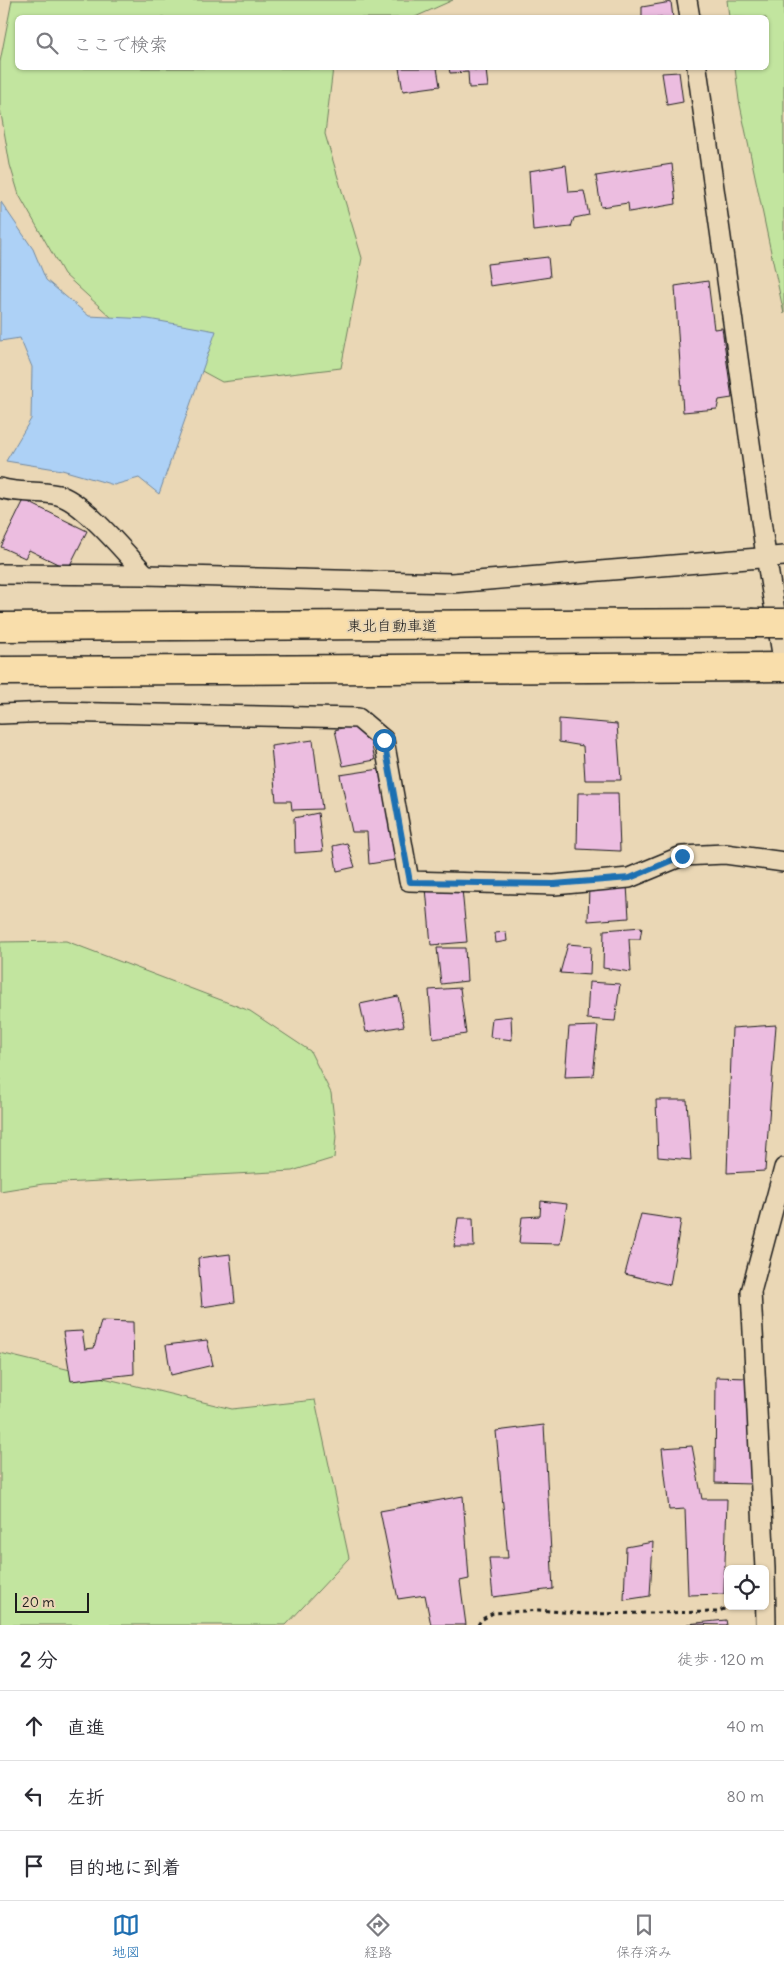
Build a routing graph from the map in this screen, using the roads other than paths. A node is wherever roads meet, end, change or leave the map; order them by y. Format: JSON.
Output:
{"nodes":[{"id":1,"x":687,"y":0,"type":"edge"},
{"id":2,"x":690,"y":15,"type":"edge"},
{"id":3,"x":697,"y":70,"type":"edge"},
{"id":4,"x":0,"y":488,"type":"edge"},
{"id":5,"x":775,"y":556,"type":"edge"},
{"id":6,"x":0,"y":574,"type":"edge"},
{"id":7,"x":146,"y":575,"type":"junction"},
{"id":8,"x":784,"y":623,"type":"edge"},
{"id":9,"x":0,"y":627,"type":"edge"},
{"id":10,"x":784,"y":666,"type":"edge"},
{"id":11,"x":0,"y":671,"type":"edge"},
{"id":12,"x":0,"y":714,"type":"edge"},
{"id":13,"x":784,"y":862,"type":"edge"},
{"id":14,"x":784,"y":1168,"type":"edge"},
{"id":15,"x":765,"y":1565,"type":"edge"},
{"id":16,"x":766,"y":1610,"type":"edge"},
{"id":17,"x":766,"y":1625,"type":"edge"}],
"edges":[{"from":1,"to":2,"type":"street"},
{"from":3,"to":5,"type":"street"},
{"from":4,"to":7,"type":"street"},
{"from":5,"to":7,"type":"street"},
{"from":5,"to":10,"type":"street"},
{"from":6,"to":7,"type":"street"},
{"from":8,"to":9,"type":"highway","name":"東北自動車道","bridge":true},
{"from":10,"to":11,"type":"highway"},
{"from":12,"to":13,"type":"street"},
{"from":14,"to":15,"type":"street"},
{"from":16,"to":17,"type":"street"}]}
